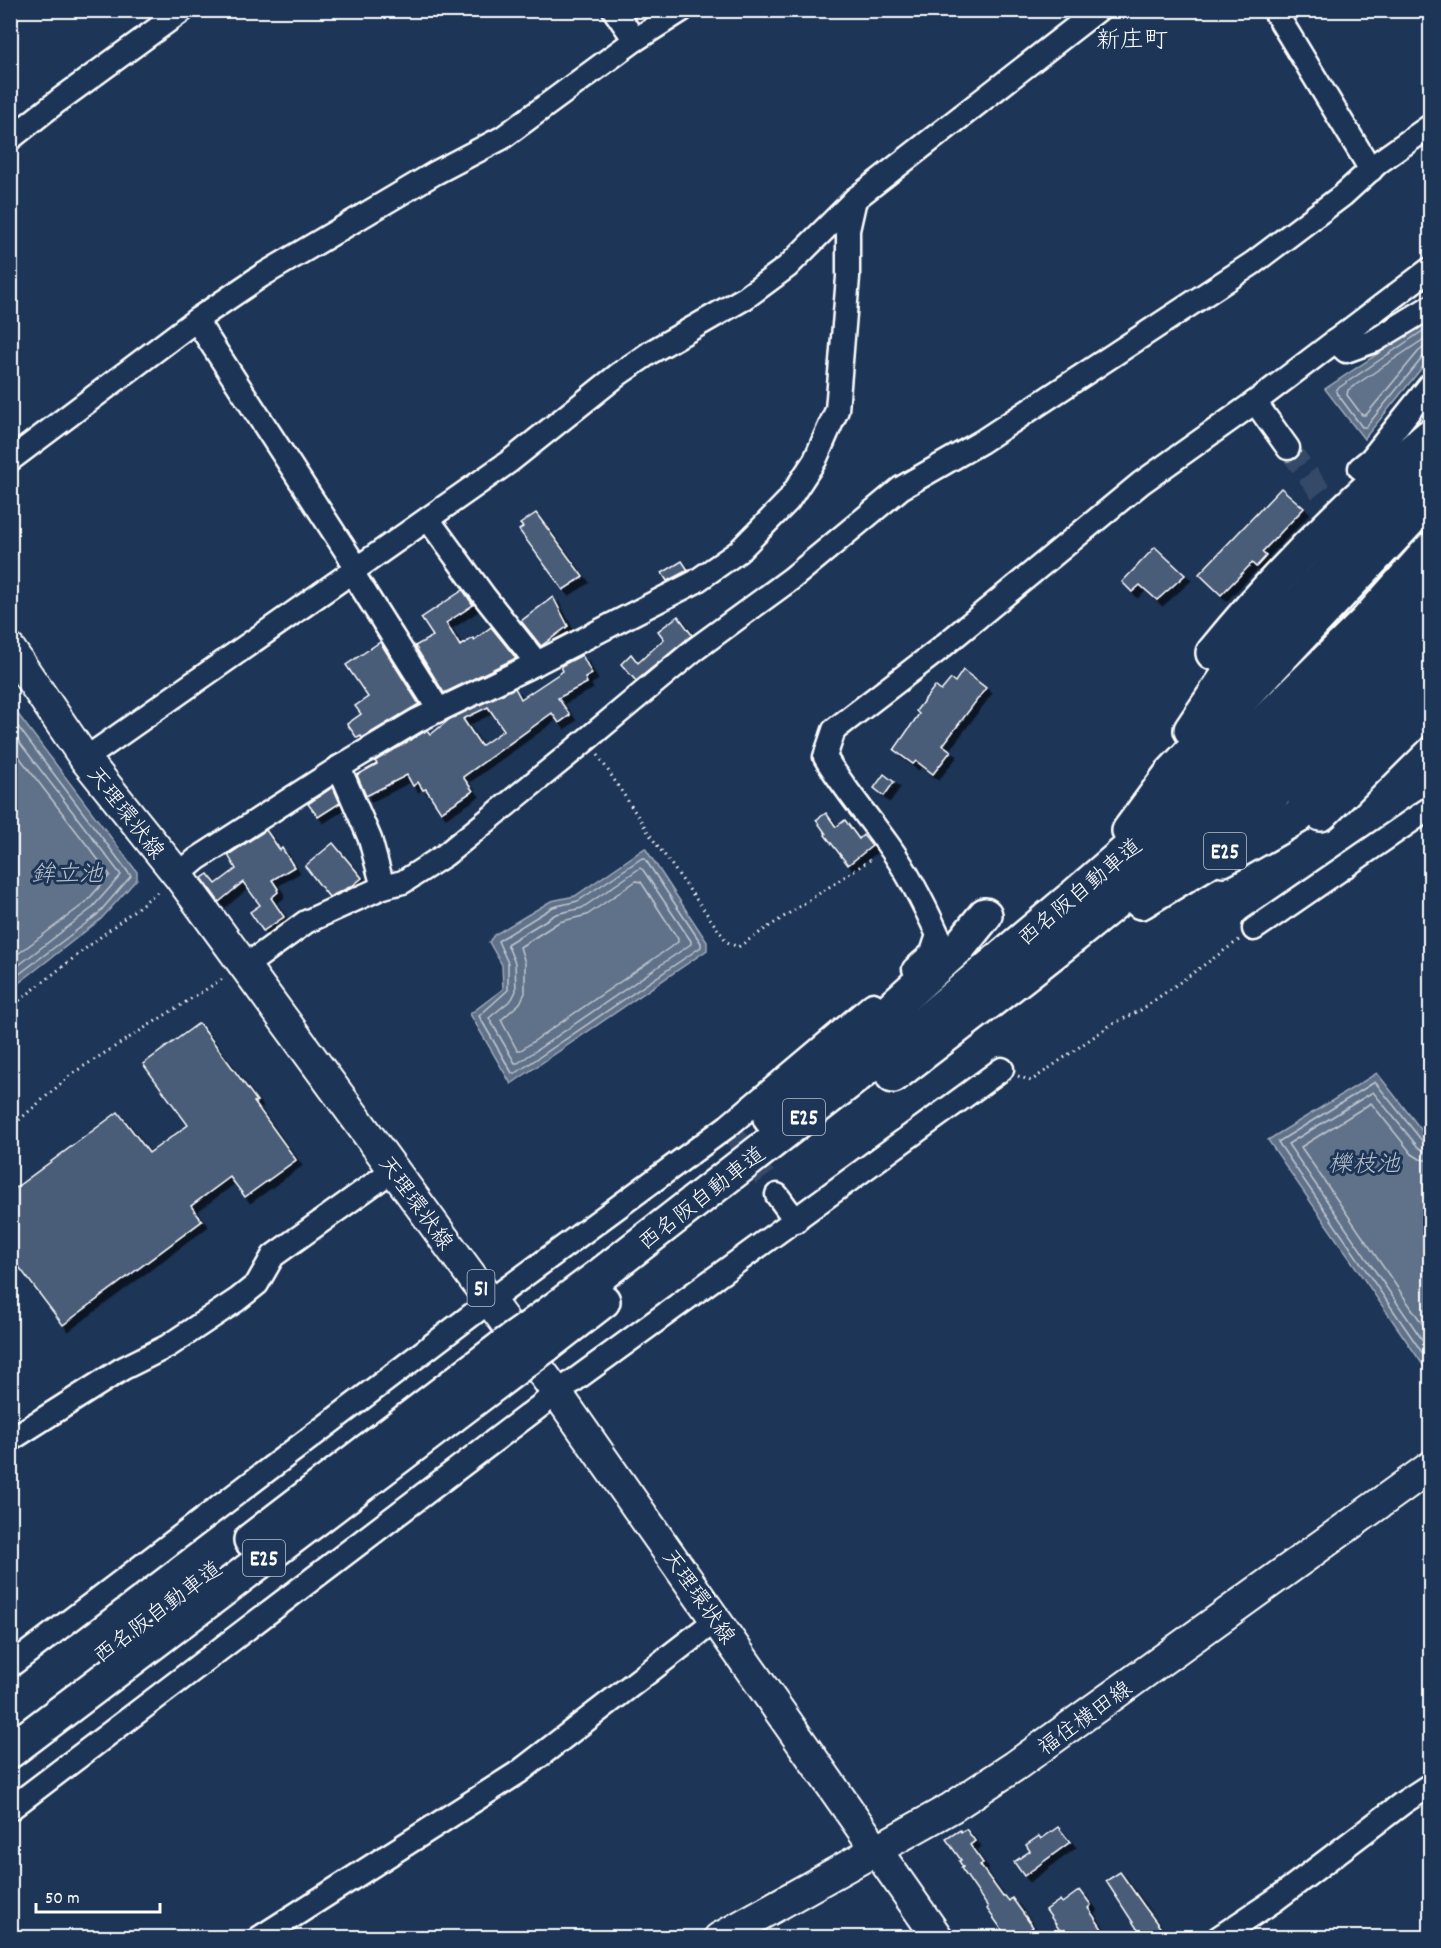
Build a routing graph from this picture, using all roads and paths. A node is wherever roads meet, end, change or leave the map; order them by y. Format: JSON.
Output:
{"nodes":[{"id":1,"x":183,"y":10,"type":"edge"},
{"id":2,"x":614,"y":10,"type":"edge"},
{"id":3,"x":682,"y":10,"type":"edge"},
{"id":4,"x":1098,"y":10,"type":"edge"},
{"id":5,"x":1274,"y":10,"type":"edge"},
{"id":6,"x":635,"y":40,"type":"junction"},
{"id":7,"x":1431,"y":126,"type":"edge"},
{"id":8,"x":10,"y":139,"type":"edge"},
{"id":9,"x":1371,"y":170,"type":"junction"},
{"id":10,"x":855,"y":198,"type":"junction"},
{"id":11,"x":1431,"y":269,"type":"edge"},
{"id":12,"x":1431,"y":307,"type":"edge"},
{"id":13,"x":196,"y":320,"type":"junction"},
{"id":14,"x":1335,"y":341,"type":"junction"},
{"id":15,"x":1431,"y":386,"type":"edge"},
{"id":16,"x":1255,"y":402,"type":"junction"},
{"id":17,"x":1431,"y":436,"type":"edge"},
{"id":18,"x":1288,"y":448,"type":"tunnel mouth"},
{"id":19,"x":1431,"y":451,"type":"edge"},
{"id":20,"x":10,"y":459,"type":"edge"},
{"id":21,"x":1431,"y":464,"type":"edge"},
{"id":22,"x":1360,"y":468,"type":"dead end"},
{"id":23,"x":1431,"y":480,"type":"edge"},
{"id":24,"x":1431,"y":498,"type":"edge"},
{"id":25,"x":1431,"y":517,"type":"edge"},
{"id":26,"x":428,"y":519,"type":"junction"},
{"id":27,"x":1431,"y":532,"type":"edge"},
{"id":28,"x":1431,"y":550,"type":"edge"},
{"id":29,"x":355,"y":570,"type":"junction"},
{"id":30,"x":1431,"y":588,"type":"edge"},
{"id":31,"x":1431,"y":608,"type":"edge"},
{"id":32,"x":1431,"y":628,"type":"edge"},
{"id":33,"x":10,"y":649,"type":"edge"},
{"id":34,"x":1431,"y":650,"type":"edge"},
{"id":35,"x":537,"y":663,"type":"junction"},
{"id":36,"x":1431,"y":669,"type":"edge"},
{"id":37,"x":1431,"y":687,"type":"edge"},
{"id":38,"x":1431,"y":706,"type":"edge"},
{"id":39,"x":439,"y":710,"type":"junction"},
{"id":40,"x":588,"y":740,"type":"junction"},
{"id":41,"x":86,"y":759,"type":"junction"},
{"id":42,"x":1170,"y":762,"type":"junction"},
{"id":43,"x":339,"y":767,"type":"junction"},
{"id":44,"x":1431,"y":808,"type":"edge"},
{"id":45,"x":1130,"y":829,"type":"junction"},
{"id":46,"x":890,"y":847,"type":"junction"},
{"id":47,"x":178,"y":875,"type":"junction"},
{"id":48,"x":383,"y":887,"type":"junction"},
{"id":49,"x":1071,"y":899,"type":"junction"},
{"id":50,"x":985,"y":915,"type":"dead end"},
{"id":51,"x":1254,"y":929,"type":"joint"},
{"id":52,"x":1050,"y":957,"type":"junction"},
{"id":53,"x":244,"y":967,"type":"junction"},
{"id":54,"x":10,"y":1008,"type":"edge"},
{"id":55,"x":1002,"y":1069,"type":"joint"},
{"id":56,"x":10,"y":1128,"type":"edge"},
{"id":57,"x":393,"y":1170,"type":"junction"},
{"id":58,"x":777,"y":1195,"type":"tunnel mouth"},
{"id":59,"x":796,"y":1221,"type":"junction"},
{"id":60,"x":598,"y":1277,"type":"junction"},
{"id":61,"x":490,"y":1301,"type":"junction"},
{"id":62,"x":538,"y":1336,"type":"junction"},
{"id":63,"x":511,"y":1356,"type":"junction"},
{"id":64,"x":557,"y":1393,"type":"junction"},
{"id":65,"x":10,"y":1440,"type":"edge"},
{"id":66,"x":1431,"y":1467,"type":"edge"},
{"id":67,"x":717,"y":1620,"type":"junction"},
{"id":68,"x":10,"y":1666,"type":"edge"},
{"id":69,"x":10,"y":1722,"type":"edge"},
{"id":70,"x":10,"y":1751,"type":"edge"},
{"id":71,"x":1431,"y":1785,"type":"edge"},
{"id":72,"x":10,"y":1809,"type":"edge"},
{"id":73,"x":877,"y":1850,"type":"junction"},
{"id":74,"x":260,"y":1938,"type":"edge"},
{"id":75,"x":719,"y":1938,"type":"edge"},
{"id":76,"x":938,"y":1938,"type":"edge"},
{"id":77,"x":1218,"y":1938,"type":"edge"}],
"edges":[{"from":1,"to":8,"type":"street"},
{"from":2,"to":6,"type":"street"},
{"from":3,"to":6,"type":"street"},
{"from":4,"to":10,"type":"street"},
{"from":5,"to":9,"type":"street"},
{"from":6,"to":13,"type":"street"},
{"from":7,"to":9,"type":"street"},
{"from":9,"to":40,"type":"street"},
{"from":10,"to":26,"type":"street"},
{"from":10,"to":35,"type":"street"},
{"from":11,"to":14,"type":"street"},
{"from":12,"to":14,"type":"street"},
{"from":13,"to":20,"type":"street"},
{"from":13,"to":29,"type":"street"},
{"from":14,"to":16,"type":"street"},
{"from":15,"to":22,"type":"street"},
{"from":16,"to":18,"type":"street"},
{"from":16,"to":46,"type":"street"},
{"from":17,"to":19,"type":"highway"},
{"from":21,"to":42,"type":"highway","number":"E25"},
{"from":23,"to":42,"type":"highway","number":"E25"},
{"from":24,"to":45,"type":"highway","number":"E25"},
{"from":25,"to":49,"type":"highway","number":"E25"},
{"from":26,"to":29,"type":"street"},
{"from":26,"to":35,"type":"street"},
{"from":27,"to":49,"type":"highway","number":"E25"},
{"from":28,"to":49,"type":"highway","name":"西名阪自動車道","number":"E25"},
{"from":29,"to":39,"type":"street"},
{"from":29,"to":41,"type":"street"},
{"from":30,"to":52,"type":"highway","name":"西名阪自動車道","number":"E25"},
{"from":31,"to":52,"type":"highway","number":"E25"},
{"from":32,"to":52,"type":"highway","number":"E25"},
{"from":33,"to":41,"type":"main road","name":"天理環状線","number":"51"},
{"from":34,"to":52,"type":"highway","number":"E25"},
{"from":35,"to":39,"type":"street"},
{"from":36,"to":52,"type":"highway","number":"E25"},
{"from":37,"to":52,"type":"highway"},
{"from":38,"to":52,"type":"highway"},
{"from":39,"to":43,"type":"street"},
{"from":40,"to":46,"type":"path"},
{"from":40,"to":48,"type":"street"},
{"from":41,"to":47,"type":"main road","name":"天理環状線","number":"51"},
{"from":42,"to":45,"type":"highway","number":"E25"},
{"from":43,"to":47,"type":"street"},
{"from":43,"to":48,"type":"street"},
{"from":44,"to":51,"type":"street"},
{"from":45,"to":49,"type":"highway","number":"E25"},
{"from":46,"to":61,"type":"street"},
{"from":47,"to":53,"type":"main road","name":"天理環状線","number":"51"},
{"from":47,"to":54,"type":"path"},
{"from":48,"to":53,"type":"street"},
{"from":49,"to":60,"type":"highway","name":"西名阪自動車道","number":"E25"},
{"from":50,"to":60,"type":"highway"},
{"from":51,"to":55,"type":"path"},
{"from":52,"to":62,"type":"highway","name":"西名阪自動車道","number":"E25"},
{"from":53,"to":56,"type":"path"},
{"from":53,"to":57,"type":"main road","name":"天理環状線","number":"51"},
{"from":55,"to":59,"type":"street"},
{"from":57,"to":61,"type":"main road","name":"天理環状線","number":"51"},
{"from":57,"to":65,"type":"street"},
{"from":58,"to":59,"type":"street"},
{"from":59,"to":64,"type":"street"},
{"from":60,"to":62,"type":"highway","name":"西名阪自動車道","number":"E25"},
{"from":61,"to":64,"type":"main road","name":"天理環状線","number":"51"},
{"from":61,"to":68,"type":"street"},
{"from":62,"to":63,"type":"highway","name":"西名阪自動車道","number":"E25","bridge":true},
{"from":63,"to":69,"type":"highway","name":"西名阪自動車道","number":"E25"},
{"from":63,"to":70,"type":"highway","name":"西名阪自動車道","number":"E25"},
{"from":64,"to":67,"type":"main road","name":"天理環状線","number":"51"},
{"from":64,"to":72,"type":"street"},
{"from":66,"to":73,"type":"main road","name":"福住横田線"},
{"from":67,"to":73,"type":"main road","name":"天理環状線","number":"51"},
{"from":67,"to":74,"type":"street"},
{"from":71,"to":77,"type":"street"},
{"from":73,"to":75,"type":"main road","name":"福住横田線"},
{"from":73,"to":76,"type":"main road","name":"天理環状線","number":"51"}]}
